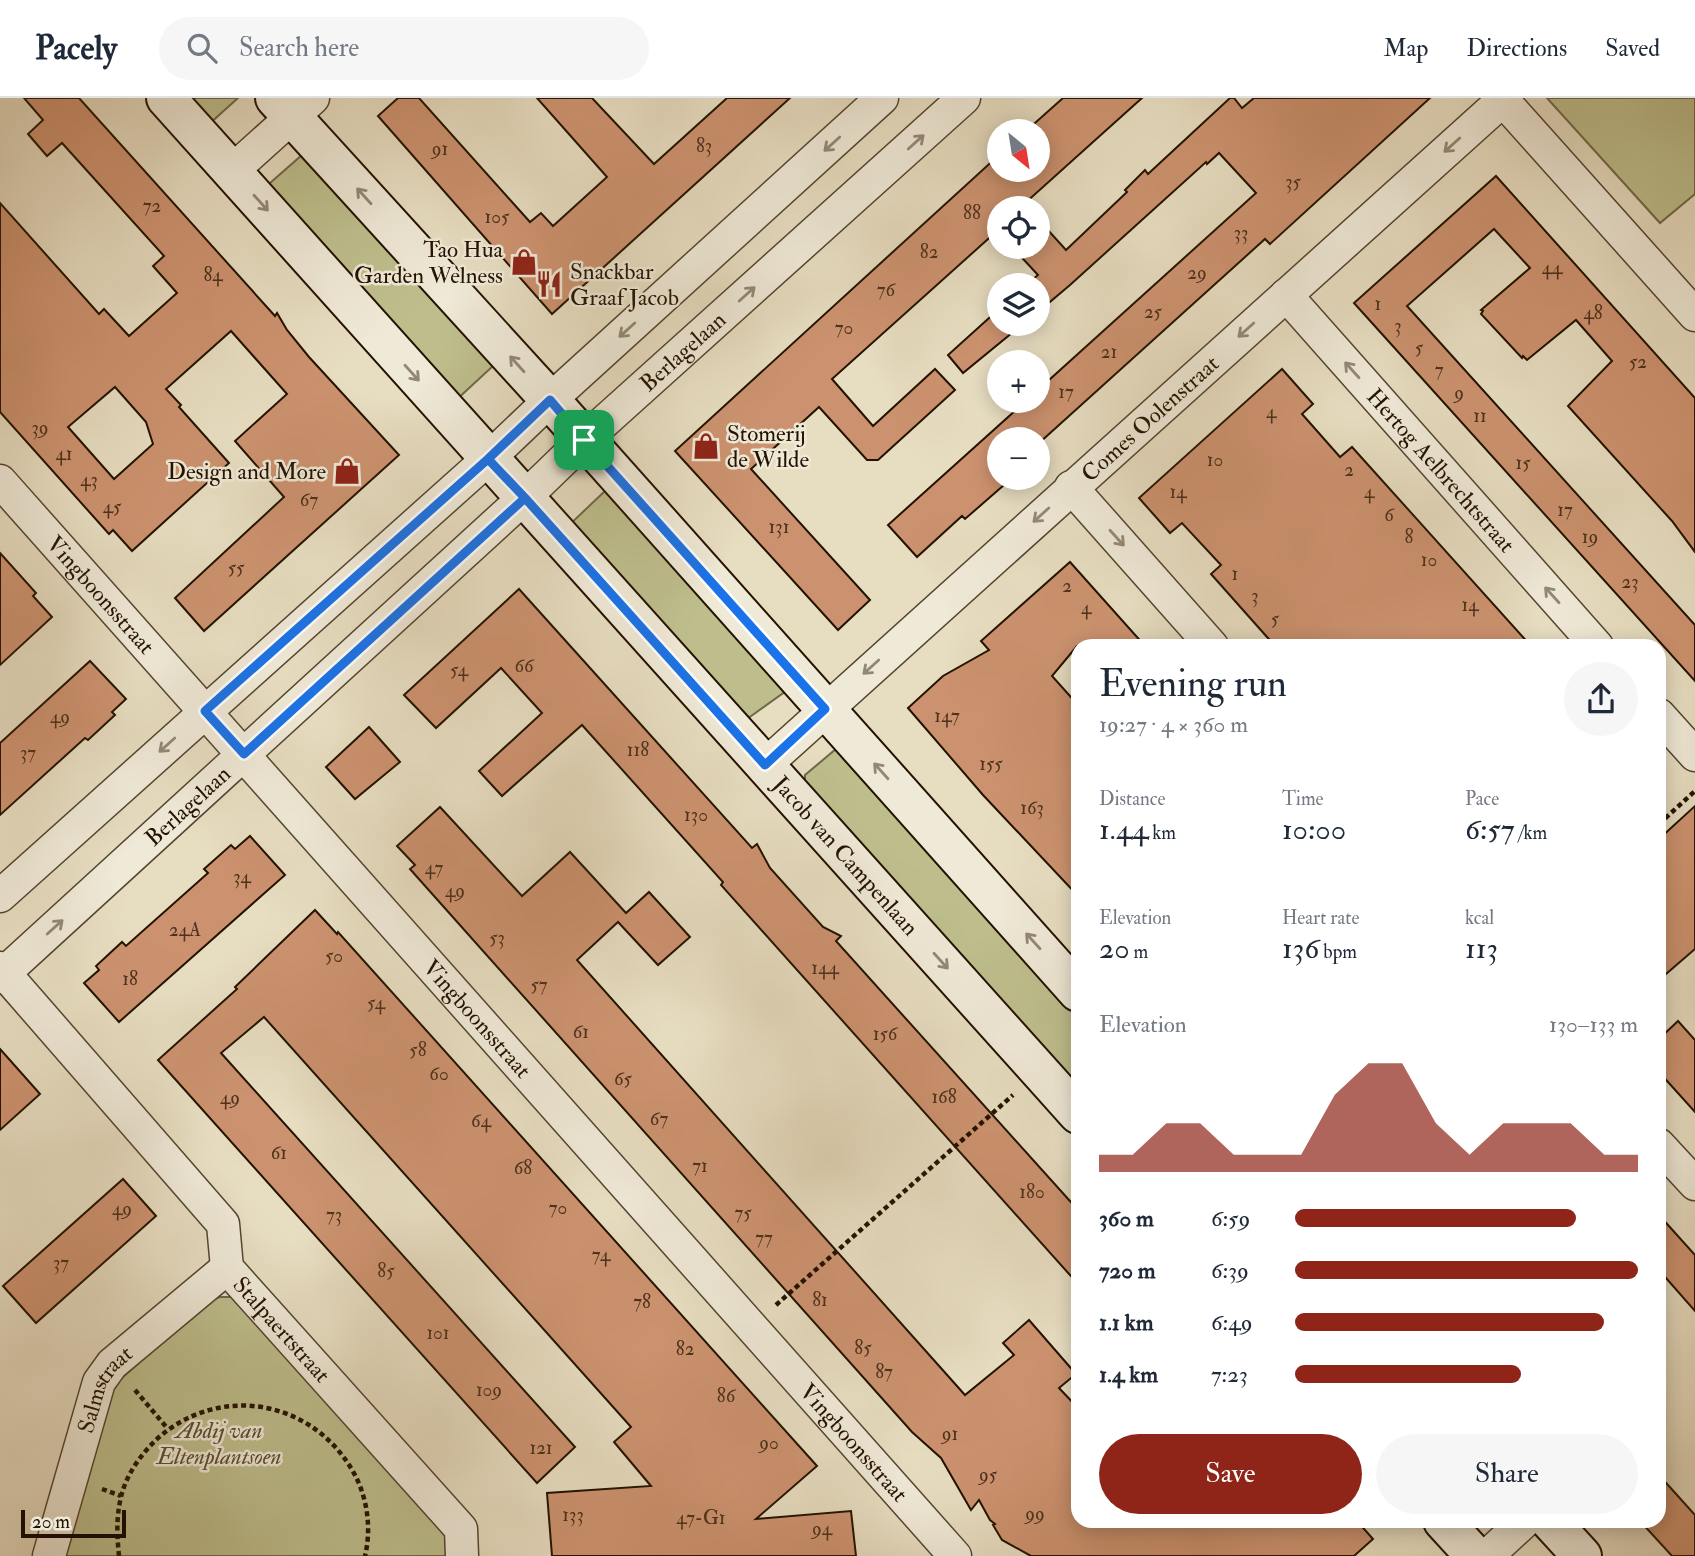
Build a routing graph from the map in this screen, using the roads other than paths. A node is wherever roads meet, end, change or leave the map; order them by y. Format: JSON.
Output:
{"nodes":[{"id":1,"x":166,"y":98,"type":"edge"},
{"id":2,"x":882,"y":98,"type":"edge"},
{"id":3,"x":964,"y":98,"type":"edge"},
{"id":4,"x":1502,"y":99,"type":"edge"},
{"id":5,"x":293,"y":104,"type":"edge"},
{"id":6,"x":232,"y":171,"type":"junction"},
{"id":7,"x":1286,"y":295,"type":"junction"},
{"id":8,"x":1695,"y":315,"type":"edge"},
{"id":9,"x":550,"y":400,"type":"junction"},
{"id":10,"x":584,"y":440,"type":"junction"},
{"id":11,"x":488,"y":459,"type":"junction"},
{"id":12,"x":0,"y":481,"type":"edge"},
{"id":13,"x":1071,"y":487,"type":"junction"},
{"id":14,"x":525,"y":498,"type":"junction"},
{"id":15,"x":1206,"y":639,"type":"edge"},
{"id":16,"x":1591,"y":639,"type":"edge"},
{"id":17,"x":825,"y":709,"type":"junction"},
{"id":18,"x":205,"y":711,"type":"junction"},
{"id":19,"x":1666,"y":723,"type":"edge"},
{"id":20,"x":244,"y":754,"type":"junction"},
{"id":21,"x":1695,"y":755,"type":"edge"},
{"id":22,"x":765,"y":765,"type":"junction"},
{"id":23,"x":0,"y":895,"type":"edge"},
{"id":24,"x":1,"y":973,"type":"edge"},
{"id":25,"x":1071,"y":984,"type":"edge"},
{"id":26,"x":1071,"y":1106,"type":"edge"},
{"id":27,"x":1666,"y":1153,"type":"edge"},
{"id":28,"x":1695,"y":1184,"type":"edge"},
{"id":29,"x":227,"y":1268,"type":"junction"},
{"id":30,"x":1449,"y":1528,"type":"edge"},
{"id":31,"x":1518,"y":1528,"type":"edge"},
{"id":32,"x":1556,"y":1528,"type":"edge"},
{"id":33,"x":49,"y":1556,"type":"edge"},
{"id":34,"x":462,"y":1556,"type":"edge"},
{"id":35,"x":955,"y":1556,"type":"edge"},
{"id":36,"x":1475,"y":1556,"type":"edge"},
{"id":37,"x":1488,"y":1556,"type":"edge"},
{"id":38,"x":1582,"y":1556,"type":"edge"}],
"edges":[{"from":1,"to":6,"type":"street","name":"Jacob van Campenlaan"},
{"from":2,"to":9,"type":"street","one_way":true},
{"from":10,"to":3,"type":"street","name":"Berlagelaan","one_way":true},
{"from":4,"to":7,"type":"street","name":"Comes Oolenstraat","one_way":true},
{"from":4,"to":8,"type":"street"},
{"from":5,"to":6,"type":"street"},
{"from":9,"to":5,"type":"street","one_way":true},
{"from":6,"to":11,"type":"street","name":"Jacob van Campenlaan","one_way":true},
{"from":7,"to":13,"type":"street","name":"Comes Oolenstraat","one_way":true},
{"from":16,"to":7,"type":"street","name":"Hertog Aelbrechtstraat","one_way":true},
{"from":9,"to":10,"type":"street"},
{"from":9,"to":11,"type":"street"},
{"from":10,"to":14,"type":"street","name":"Berlagelaan"},
{"from":10,"to":17,"type":"street"},
{"from":11,"to":14,"type":"street","name":"Jacob van Campenlaan"},
{"from":11,"to":18,"type":"street"},
{"from":12,"to":18,"type":"street","name":"Vingboonsstraat"},
{"from":13,"to":15,"type":"street","one_way":true},
{"from":13,"to":17,"type":"street","name":"Comes Oolenstraat","one_way":true},
{"from":14,"to":20,"type":"street","name":"Berlagelaan"},
{"from":14,"to":22,"type":"street","name":"Jacob van Campenlaan"},
{"from":17,"to":22,"type":"street","name":"Comes Oolenstraat"},
{"from":25,"to":17,"type":"street","one_way":true},
{"from":18,"to":20,"type":"street","name":"Vingboonsstraat"},
{"from":18,"to":23,"type":"street","one_way":true},
{"from":19,"to":21,"type":"street"},
{"from":24,"to":20,"type":"street","name":"Berlagelaan","one_way":true},
{"from":20,"to":35,"type":"street","name":"Vingboonsstraat"},
{"from":22,"to":26,"type":"street","name":"Jacob van Campenlaan","one_way":true},
{"from":24,"to":29,"type":"street","name":"Stalpaertstraat"},
{"from":27,"to":28,"type":"street"},
{"from":29,"to":33,"type":"street","name":"Salmstraat"},
{"from":29,"to":34,"type":"street","name":"Stalpaertstraat"},
{"from":30,"to":36,"type":"street"},
{"from":31,"to":37,"type":"street"},
{"from":32,"to":38,"type":"street"}]}
